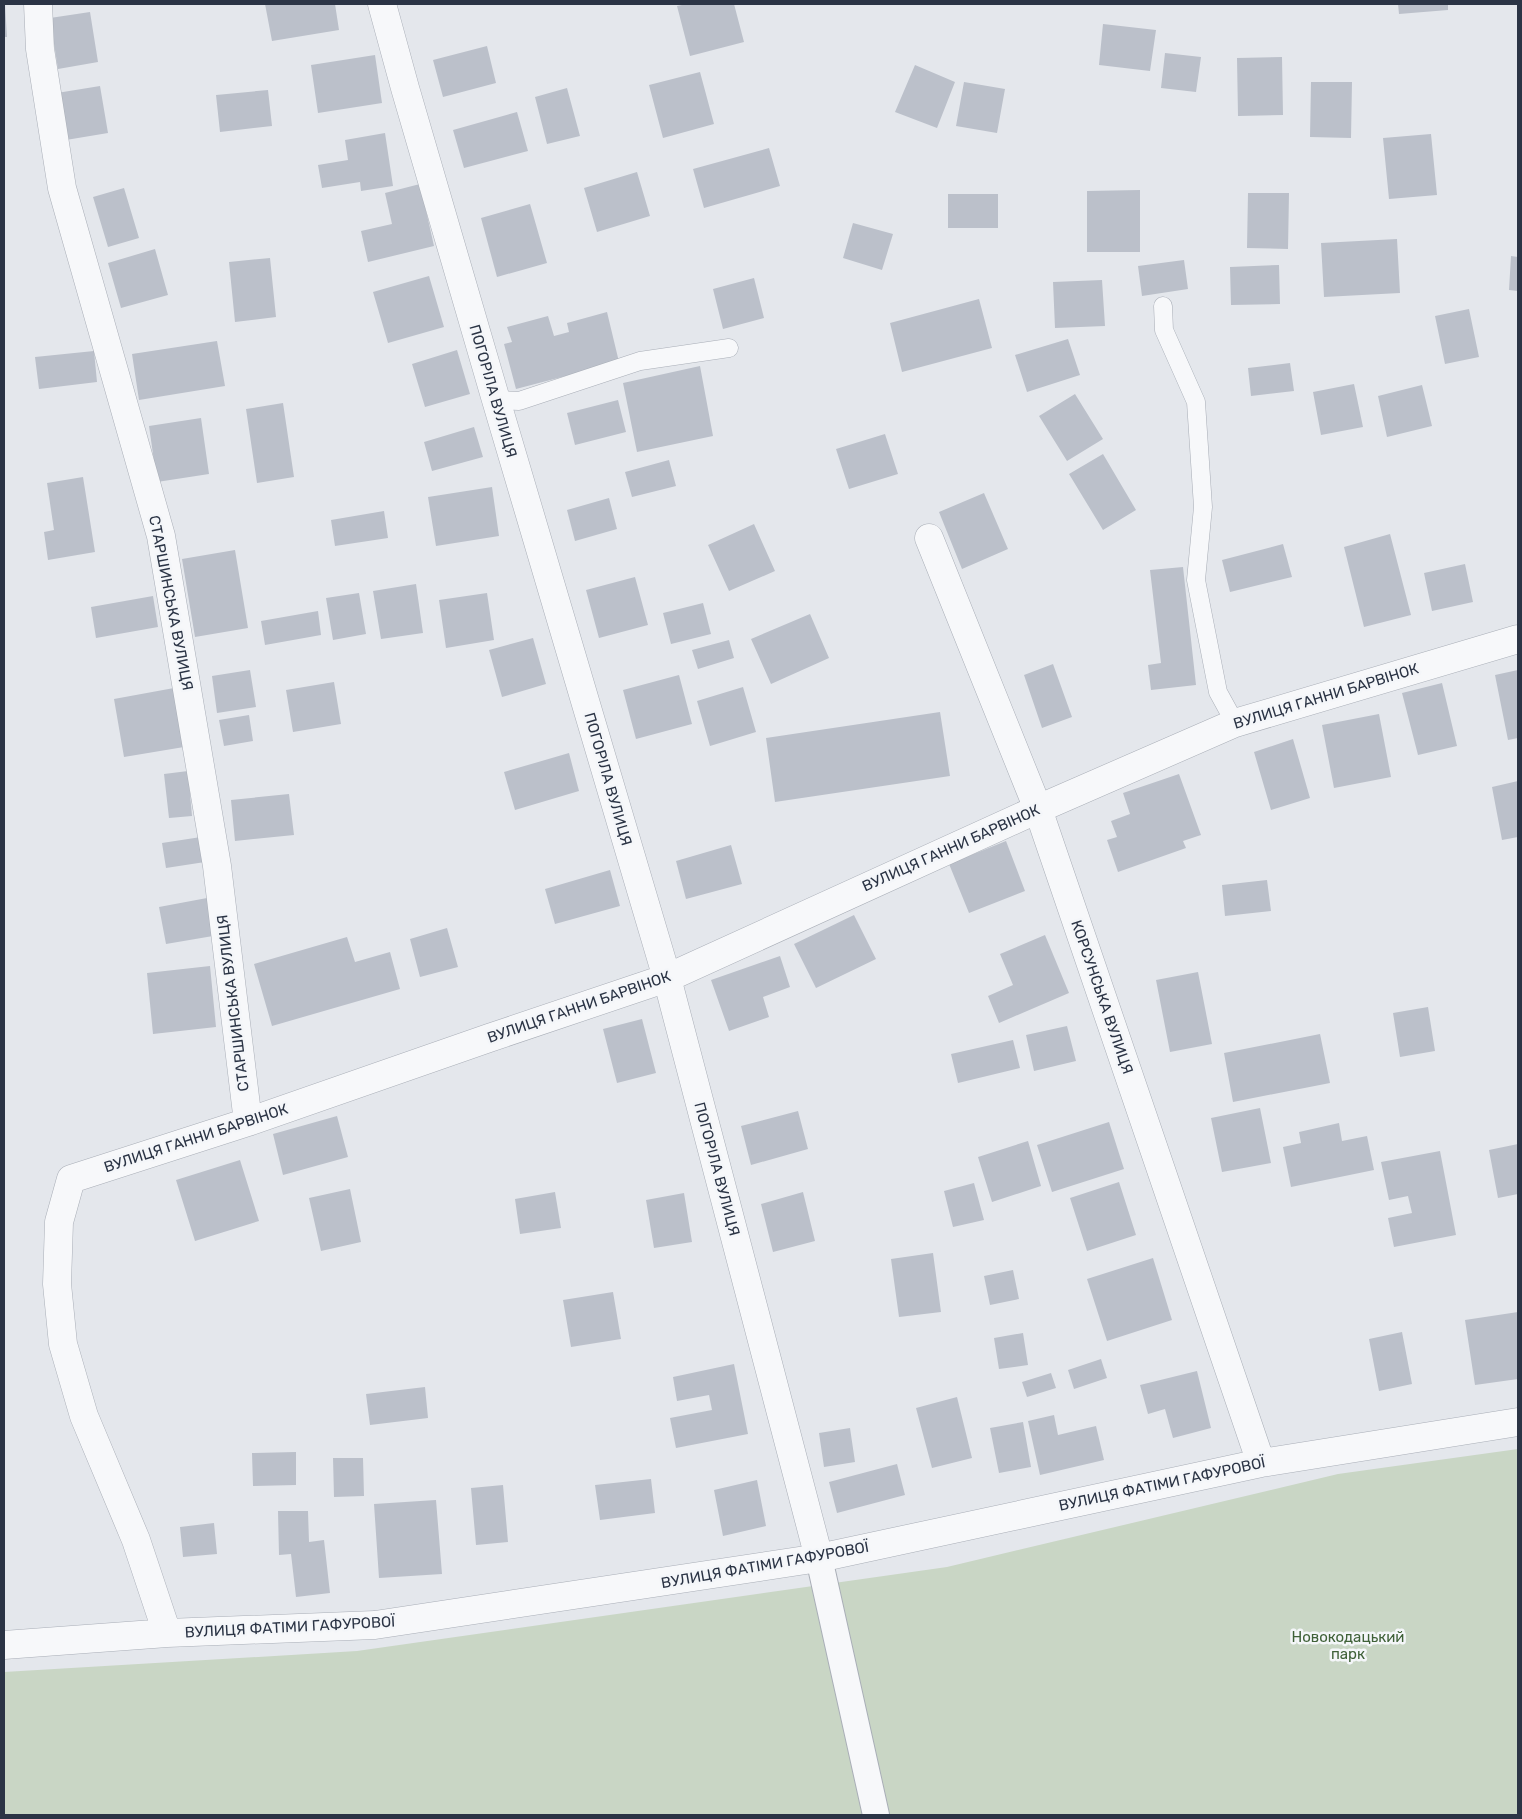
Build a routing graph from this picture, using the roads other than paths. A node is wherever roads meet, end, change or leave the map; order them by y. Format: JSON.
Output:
{"nodes":[{"id":1,"x":38,"y":4,"type":"edge"},
{"id":2,"x":382,"y":4,"type":"edge"},
{"id":3,"x":1163,"y":306,"type":"dead end"},
{"id":4,"x":729,"y":348,"type":"dead end"},
{"id":5,"x":496,"y":400,"type":"junction"},
{"id":6,"x":929,"y":538,"type":"dead end"},
{"id":7,"x":1518,"y":638,"type":"edge"},
{"id":8,"x":1236,"y":723,"type":"junction"},
{"id":9,"x":1038,"y":809,"type":"junction"},
{"id":10,"x":667,"y":978,"type":"junction"},
{"id":11,"x":248,"y":1122,"type":"junction"},
{"id":12,"x":1518,"y":1422,"type":"edge"},
{"id":13,"x":1260,"y":1463,"type":"junction"},
{"id":14,"x":819,"y":1558,"type":"junction"},
{"id":15,"x":167,"y":1633,"type":"junction"},
{"id":16,"x":4,"y":1645,"type":"edge"},
{"id":17,"x":876,"y":1815,"type":"edge"}],
"edges":[{"from":1,"to":11,"type":"street","name":"СТАРШИНСЬКА ВУЛИЦЯ"},
{"from":2,"to":5,"type":"street","name":"ПОГОРІЛА ВУЛИЦЯ"},
{"from":3,"to":8,"type":"lane"},
{"from":4,"to":5,"type":"lane"},
{"from":5,"to":10,"type":"street","name":"ПОГОРІЛА ВУЛИЦЯ"},
{"from":6,"to":9,"type":"street","name":"КОРСУНСЬКА ВУЛИЦЯ"},
{"from":7,"to":8,"type":"street","name":"ВУЛИЦЯ ГАННИ БАРВІНОК"},
{"from":8,"to":9,"type":"street","name":"ВУЛИЦЯ ГАННИ БАРВІНОК"},
{"from":9,"to":10,"type":"street","name":"ВУЛИЦЯ ГАННИ БАРВІНОК"},
{"from":9,"to":13,"type":"street","name":"КОРСУНСЬКА ВУЛИЦЯ"},
{"from":10,"to":11,"type":"street","name":"ВУЛИЦЯ ГАННИ БАРВІНОК"},
{"from":10,"to":14,"type":"street","name":"ПОГОРІЛА ВУЛИЦЯ"},
{"from":11,"to":15,"type":"street","name":"ВУЛИЦЯ ГАННИ БАРВІНОК"},
{"from":12,"to":13,"type":"street","name":"ВУЛИЦЯ ФАТІМИ ГАФУРОВОЇ"},
{"from":13,"to":14,"type":"street","name":"ВУЛИЦЯ ФАТІМИ ГАФУРОВОЇ"},
{"from":14,"to":15,"type":"street","name":"ВУЛИЦЯ ФАТІМИ ГАФУРОВОЇ"},
{"from":14,"to":17,"type":"street"},
{"from":15,"to":16,"type":"street","name":"ВУЛИЦЯ ФАТІМИ ГАФУРОВОЇ"}]}
